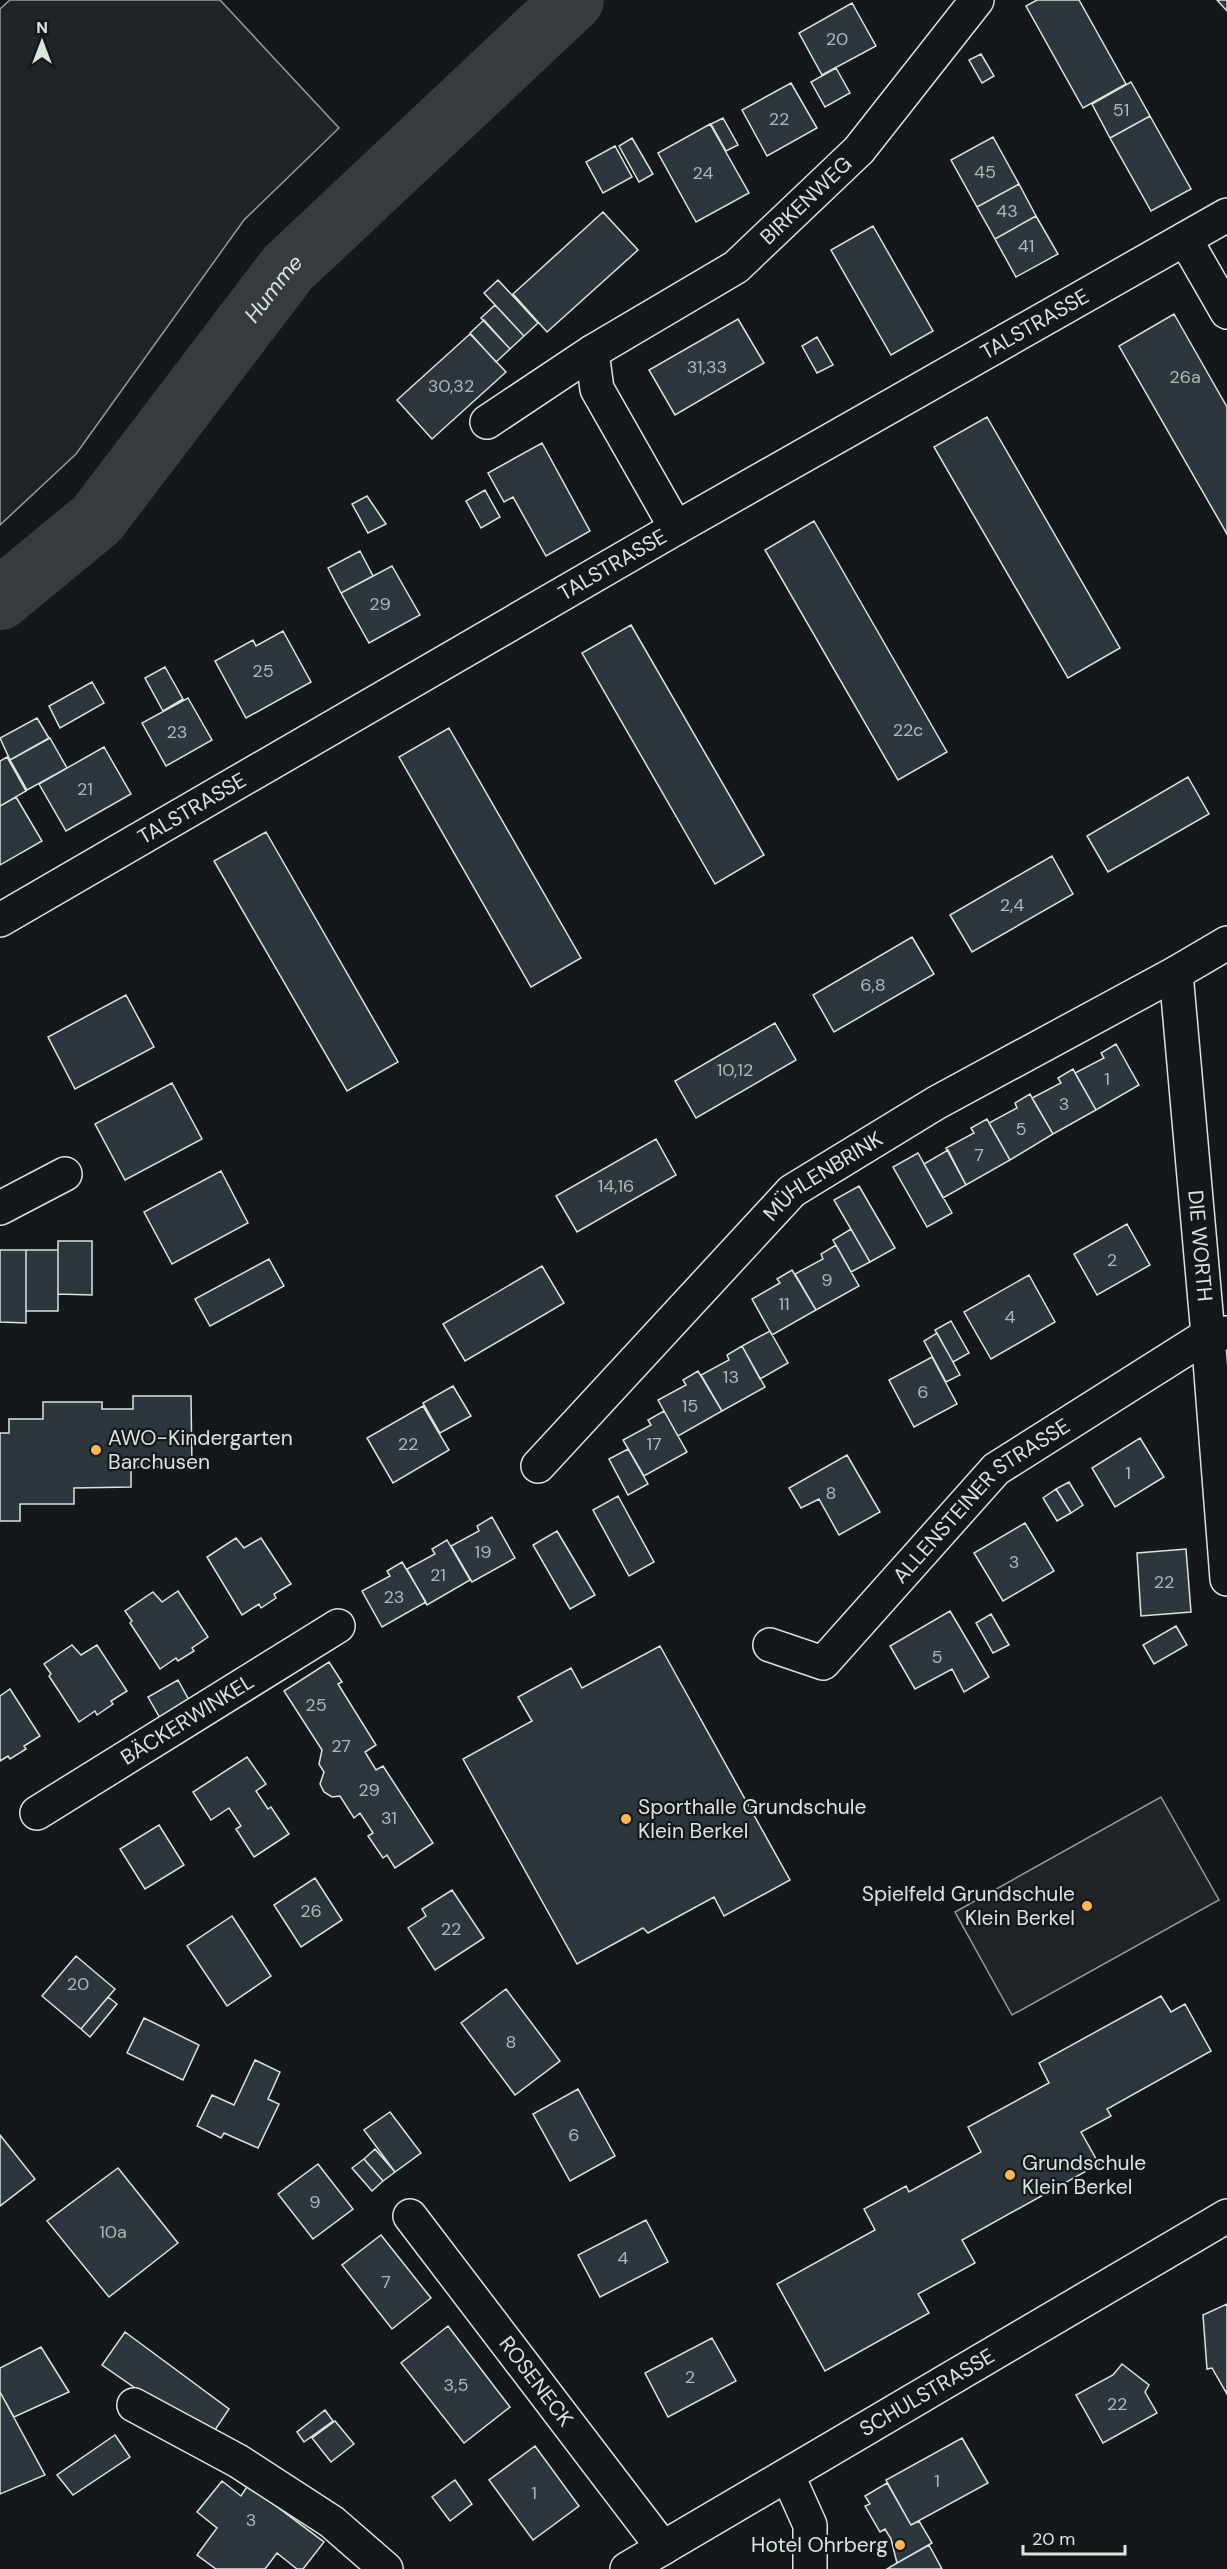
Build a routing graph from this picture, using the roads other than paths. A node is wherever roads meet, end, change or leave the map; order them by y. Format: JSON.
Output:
{"nodes":[{"id":1,"x":977,"y":0,"type":"edge"},
{"id":2,"x":1227,"y":214,"type":"edge"},
{"id":3,"x":1185,"y":239,"type":"junction"},
{"id":4,"x":1227,"y":312,"type":"edge"},
{"id":5,"x":592,"y":352,"type":"junction"},
{"id":6,"x":488,"y":422,"type":"dead end"},
{"id":7,"x":676,"y":528,"type":"junction"},
{"id":8,"x":0,"y":920,"type":"edge"},
{"id":9,"x":1227,"y":943,"type":"edge"},
{"id":10,"x":1176,"y":973,"type":"junction"},
{"id":11,"x":65,"y":1174,"type":"dead end"},
{"id":12,"x":0,"y":1208,"type":"edge"},
{"id":13,"x":1218,"y":1334,"type":"edge"},
{"id":14,"x":538,"y":1466,"type":"dead end"},
{"id":15,"x":1227,"y":1579,"type":"edge"},
{"id":16,"x":338,"y":1626,"type":"dead end"},
{"id":17,"x":770,"y":1645,"type":"dead end"},
{"id":18,"x":37,"y":1813,"type":"dead end"},
{"id":19,"x":410,"y":2216,"type":"dead end"},
{"id":20,"x":1227,"y":2216,"type":"edge"},
{"id":21,"x":134,"y":2405,"type":"dead end"},
{"id":22,"x":788,"y":2476,"type":"junction"},
{"id":23,"x":663,"y":2548,"type":"junction"},
{"id":24,"x":386,"y":2569,"type":"edge"},
{"id":25,"x":627,"y":2569,"type":"edge"},
{"id":26,"x":810,"y":2569,"type":"edge"}],
"edges":[{"from":1,"to":5,"type":"street","name":"BIRKENWEG"},
{"from":2,"to":3,"type":"street","name":"TALSTRASSE"},
{"from":3,"to":4,"type":"street"},
{"from":3,"to":7,"type":"street","name":"TALSTRASSE"},
{"from":5,"to":6,"type":"street","name":"BIRKENWEG"},
{"from":5,"to":7,"type":"street"},
{"from":7,"to":8,"type":"street","name":"TALSTRASSE"},
{"from":9,"to":10,"type":"street"},
{"from":10,"to":13,"type":"street","name":"DIE WORTH"},
{"from":10,"to":14,"type":"street","name":"MÜHLENBRINK"},
{"from":11,"to":12,"type":"street"},
{"from":13,"to":15,"type":"street","name":"DIE WORTH"},
{"from":13,"to":17,"type":"street","name":"ALLENSTEINER STRASSE"},
{"from":16,"to":18,"type":"street","name":"BÄCKERWINKEL"},
{"from":19,"to":23,"type":"street","name":"ROSENECK"},
{"from":20,"to":22,"type":"street","name":"SCHULSTRASSE"},
{"from":21,"to":24,"type":"street"},
{"from":22,"to":23,"type":"street","name":"SCHULSTRASSE"},
{"from":22,"to":26,"type":"street"},
{"from":23,"to":25,"type":"street","name":"SCHULSTRASSE"}]}
